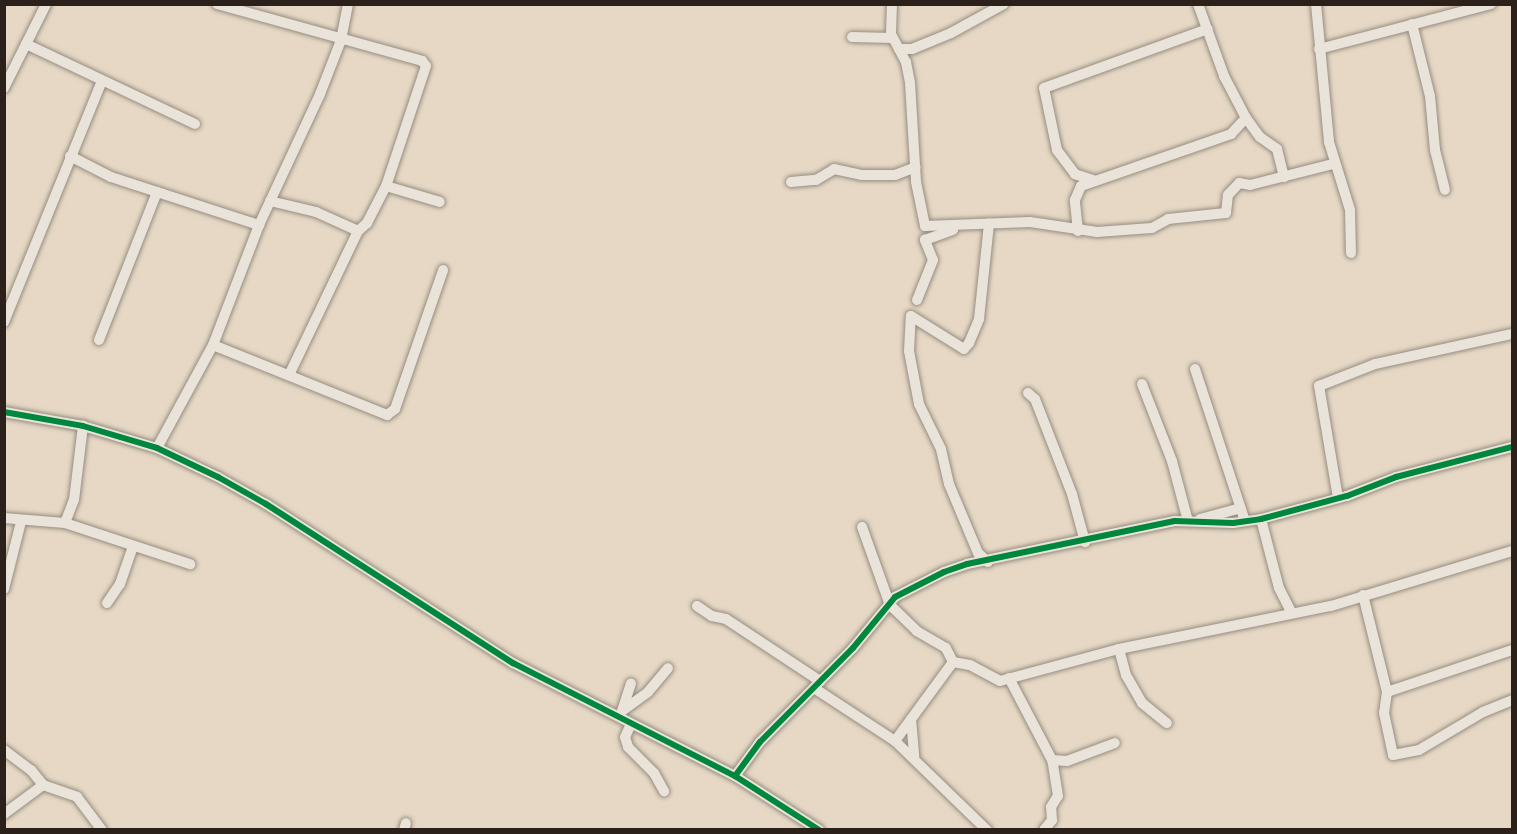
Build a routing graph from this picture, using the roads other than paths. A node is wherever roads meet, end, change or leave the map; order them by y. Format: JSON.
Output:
{"nodes":[{"id":1,"x":45,"y":4,"type":"edge"},
{"id":2,"x":217,"y":4,"type":"edge"},
{"id":3,"x":348,"y":4,"type":"edge"},
{"id":4,"x":892,"y":4,"type":"edge"},
{"id":5,"x":1004,"y":4,"type":"edge"},
{"id":6,"x":1197,"y":4,"type":"edge"},
{"id":7,"x":1316,"y":4,"type":"edge"},
{"id":8,"x":1491,"y":4,"type":"edge"},
{"id":9,"x":245,"y":8,"type":"edge"},
{"id":10,"x":1412,"y":24,"type":"junction"},
{"id":11,"x":1208,"y":29,"type":"junction"},
{"id":12,"x":852,"y":38,"type":"dead end"},
{"id":13,"x":892,"y":38,"type":"junction"},
{"id":14,"x":341,"y":40,"type":"junction"},
{"id":15,"x":26,"y":44,"type":"junction"},
{"id":16,"x":899,"y":49,"type":"junction"},
{"id":17,"x":912,"y":49,"type":"junction"},
{"id":18,"x":1319,"y":49,"type":"junction"},
{"id":19,"x":906,"y":62,"type":"junction"},
{"id":20,"x":102,"y":81,"type":"junction"},
{"id":21,"x":4,"y":88,"type":"edge"},
{"id":22,"x":1246,"y":118,"type":"junction"},
{"id":23,"x":195,"y":124,"type":"dead end"},
{"id":24,"x":70,"y":156,"type":"junction"},
{"id":25,"x":1333,"y":164,"type":"junction"},
{"id":26,"x":916,"y":167,"type":"junction"},
{"id":27,"x":1284,"y":177,"type":"junction"},
{"id":28,"x":1093,"y":180,"type":"junction"},
{"id":29,"x":791,"y":182,"type":"dead end"},
{"id":30,"x":387,"y":186,"type":"junction"},
{"id":31,"x":1445,"y":190,"type":"dead end"},
{"id":32,"x":158,"y":192,"type":"junction"},
{"id":33,"x":270,"y":201,"type":"junction"},
{"id":34,"x":440,"y":202,"type":"dead end"},
{"id":35,"x":259,"y":225,"type":"junction"},
{"id":36,"x":986,"y":228,"type":"junction"},
{"id":37,"x":358,"y":231,"type":"junction"},
{"id":38,"x":1078,"y":231,"type":"junction"},
{"id":39,"x":1351,"y":253,"type":"dead end"},
{"id":40,"x":443,"y":270,"type":"dead end"},
{"id":41,"x":917,"y":300,"type":"dead end"},
{"id":42,"x":4,"y":322,"type":"edge"},
{"id":43,"x":1512,"y":334,"type":"edge"},
{"id":44,"x":99,"y":340,"type":"dead end"},
{"id":45,"x":213,"y":345,"type":"junction"},
{"id":46,"x":1195,"y":369,"type":"dead end"},
{"id":47,"x":289,"y":375,"type":"junction"},
{"id":48,"x":1142,"y":384,"type":"dead end"},
{"id":49,"x":1028,"y":393,"type":"dead end"},
{"id":50,"x":4,"y":412,"type":"edge"},
{"id":51,"x":83,"y":426,"type":"junction"},
{"id":52,"x":1512,"y":447,"type":"edge"},
{"id":53,"x":157,"y":448,"type":"junction"},
{"id":54,"x":1338,"y":498,"type":"junction"},
{"id":55,"x":1240,"y":508,"type":"junction"},
{"id":56,"x":4,"y":518,"type":"edge"},
{"id":57,"x":1261,"y":519,"type":"junction"},
{"id":58,"x":1191,"y":520,"type":"junction"},
{"id":59,"x":1245,"y":521,"type":"junction"},
{"id":60,"x":21,"y":522,"type":"junction"},
{"id":61,"x":65,"y":523,"type":"junction"},
{"id":62,"x":862,"y":527,"type":"dead end"},
{"id":63,"x":1085,"y":542,"type":"junction"},
{"id":64,"x":133,"y":547,"type":"junction"},
{"id":65,"x":1512,"y":551,"type":"edge"},
{"id":66,"x":978,"y":553,"type":"junction"},
{"id":67,"x":988,"y":562,"type":"junction"},
{"id":68,"x":190,"y":564,"type":"dead end"},
{"id":69,"x":967,"y":564,"type":"junction"},
{"id":70,"x":4,"y":589,"type":"edge"},
{"id":71,"x":1363,"y":595,"type":"junction"},
{"id":72,"x":107,"y":603,"type":"dead end"},
{"id":73,"x":890,"y":604,"type":"junction"},
{"id":74,"x":697,"y":606,"type":"dead end"},
{"id":75,"x":1292,"y":613,"type":"junction"},
{"id":76,"x":1119,"y":648,"type":"junction"},
{"id":77,"x":1512,"y":650,"type":"edge"},
{"id":78,"x":953,"y":662,"type":"junction"},
{"id":79,"x":668,"y":668,"type":"dead end"},
{"id":80,"x":1009,"y":678,"type":"junction"},
{"id":81,"x":631,"y":683,"type":"dead end"},
{"id":82,"x":817,"y":685,"type":"junction"},
{"id":83,"x":1387,"y":692,"type":"junction"},
{"id":84,"x":1512,"y":700,"type":"edge"},
{"id":85,"x":620,"y":715,"type":"junction"},
{"id":86,"x":912,"y":719,"type":"junction"},
{"id":87,"x":1167,"y":723,"type":"dead end"},
{"id":88,"x":630,"y":726,"type":"junction"},
{"id":89,"x":895,"y":741,"type":"junction"},
{"id":90,"x":1115,"y":743,"type":"dead end"},
{"id":91,"x":4,"y":750,"type":"edge"},
{"id":92,"x":914,"y":757,"type":"junction"},
{"id":93,"x":1052,"y":760,"type":"junction"},
{"id":94,"x":735,"y":776,"type":"junction"},
{"id":95,"x":43,"y":785,"type":"junction"},
{"id":96,"x":664,"y":791,"type":"dead end"},
{"id":97,"x":4,"y":814,"type":"edge"},
{"id":98,"x":102,"y":830,"type":"edge"},
{"id":99,"x":819,"y":830,"type":"edge"},
{"id":100,"x":987,"y":830,"type":"edge"},
{"id":101,"x":1044,"y":830,"type":"edge"}],
"edges":[{"from":1,"to":15,"type":"street"},
{"from":2,"to":9,"type":"street"},
{"from":3,"to":14,"type":"street"},
{"from":4,"to":13,"type":"street"},
{"from":5,"to":17,"type":"street"},
{"from":6,"to":11,"type":"street"},
{"from":7,"to":18,"type":"street"},
{"from":8,"to":10,"type":"street"},
{"from":9,"to":14,"type":"street"},
{"from":10,"to":18,"type":"street"},
{"from":10,"to":31,"type":"street"},
{"from":11,"to":22,"type":"street"},
{"from":11,"to":28,"type":"street"},
{"from":12,"to":13,"type":"street"},
{"from":13,"to":16,"type":"street"},
{"from":14,"to":30,"type":"street"},
{"from":14,"to":33,"type":"street"},
{"from":15,"to":20,"type":"street"},
{"from":15,"to":21,"type":"street"},
{"from":16,"to":17,"type":"street"},
{"from":16,"to":19,"type":"street"},
{"from":17,"to":19,"type":"street"},
{"from":18,"to":25,"type":"street"},
{"from":19,"to":26,"type":"street"},
{"from":20,"to":23,"type":"street"},
{"from":20,"to":24,"type":"street"},
{"from":22,"to":27,"type":"street"},
{"from":22,"to":28,"type":"street"},
{"from":24,"to":32,"type":"street"},
{"from":24,"to":42,"type":"street"},
{"from":25,"to":27,"type":"street"},
{"from":25,"to":39,"type":"street"},
{"from":26,"to":29,"type":"street"},
{"from":26,"to":36,"type":"street"},
{"from":27,"to":38,"type":"street"},
{"from":28,"to":38,"type":"street"},
{"from":30,"to":34,"type":"street"},
{"from":30,"to":37,"type":"street"},
{"from":32,"to":35,"type":"street"},
{"from":32,"to":44,"type":"street"},
{"from":33,"to":35,"type":"street"},
{"from":33,"to":37,"type":"street"},
{"from":35,"to":45,"type":"street"},
{"from":36,"to":38,"type":"street"},
{"from":36,"to":41,"type":"street"},
{"from":36,"to":66,"type":"street"},
{"from":37,"to":47,"type":"street"},
{"from":40,"to":47,"type":"street"},
{"from":43,"to":54,"type":"street"},
{"from":45,"to":47,"type":"street"},
{"from":45,"to":53,"type":"street"},
{"from":46,"to":55,"type":"street"},
{"from":48,"to":58,"type":"street"},
{"from":49,"to":63,"type":"street"},
{"from":50,"to":51,"type":"street"},
{"from":51,"to":53,"type":"street"},
{"from":51,"to":61,"type":"street"},
{"from":52,"to":54,"type":"street"},
{"from":53,"to":85,"type":"street"},
{"from":54,"to":57,"type":"street"},
{"from":55,"to":58,"type":"street"},
{"from":55,"to":59,"type":"street"},
{"from":56,"to":60,"type":"street"},
{"from":57,"to":59,"type":"street"},
{"from":57,"to":75,"type":"street"},
{"from":58,"to":59,"type":"street"},
{"from":58,"to":63,"type":"street"},
{"from":60,"to":61,"type":"street"},
{"from":60,"to":70,"type":"street"},
{"from":61,"to":64,"type":"street"},
{"from":62,"to":73,"type":"street"},
{"from":63,"to":67,"type":"street"},
{"from":64,"to":68,"type":"street"},
{"from":64,"to":72,"type":"street"},
{"from":65,"to":71,"type":"street"},
{"from":66,"to":67,"type":"street"},
{"from":66,"to":69,"type":"street"},
{"from":67,"to":69,"type":"street"},
{"from":69,"to":73,"type":"street"},
{"from":71,"to":75,"type":"street"},
{"from":71,"to":83,"type":"street"},
{"from":73,"to":78,"type":"street"},
{"from":73,"to":82,"type":"street"},
{"from":74,"to":82,"type":"street"},
{"from":75,"to":76,"type":"street"},
{"from":76,"to":80,"type":"street"},
{"from":76,"to":87,"type":"street"},
{"from":77,"to":83,"type":"street"},
{"from":78,"to":80,"type":"street"},
{"from":78,"to":86,"type":"street"},
{"from":79,"to":85,"type":"street"},
{"from":80,"to":93,"type":"street"},
{"from":81,"to":85,"type":"street"},
{"from":82,"to":89,"type":"street"},
{"from":82,"to":94,"type":"street"},
{"from":83,"to":84,"type":"street"},
{"from":85,"to":88,"type":"street"},
{"from":86,"to":89,"type":"street"},
{"from":86,"to":92,"type":"street"},
{"from":88,"to":94,"type":"street"},
{"from":88,"to":96,"type":"street"},
{"from":89,"to":92,"type":"street"},
{"from":90,"to":93,"type":"street"},
{"from":91,"to":95,"type":"street"},
{"from":92,"to":100,"type":"street"},
{"from":93,"to":101,"type":"street"},
{"from":94,"to":99,"type":"street"},
{"from":95,"to":97,"type":"street"},
{"from":95,"to":98,"type":"street"}]}
